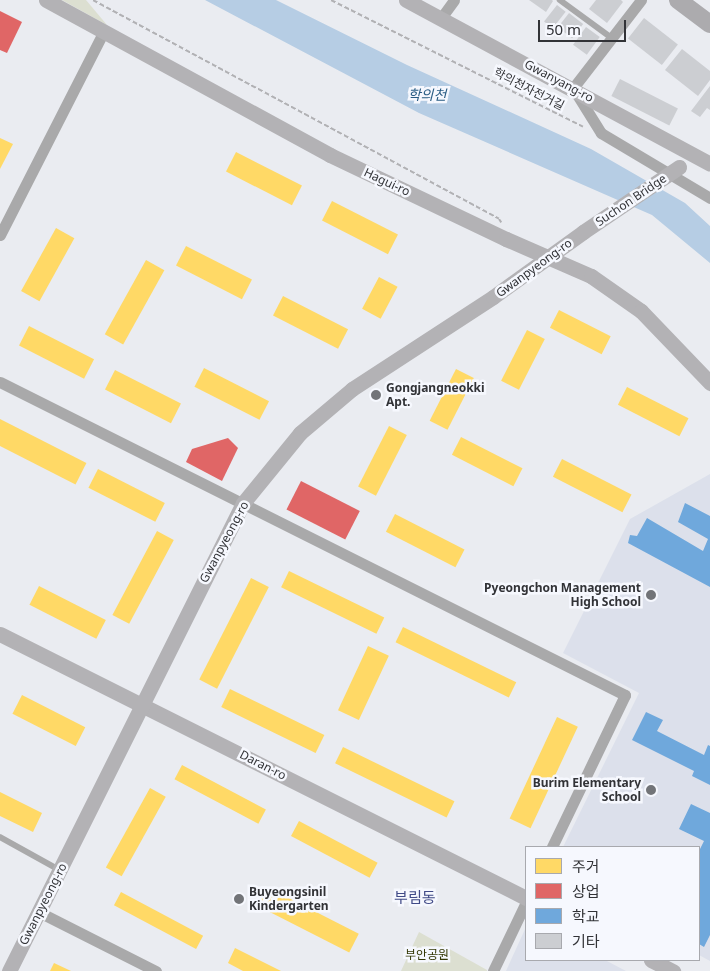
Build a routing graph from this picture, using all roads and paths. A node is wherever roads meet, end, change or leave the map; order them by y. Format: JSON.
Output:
{"nodes":[{"id":1,"x":46,"y":0,"type":"edge"},
{"id":2,"x":93,"y":0,"type":"edge"},
{"id":3,"x":331,"y":0,"type":"edge"},
{"id":4,"x":406,"y":0,"type":"edge"},
{"id":5,"x":454,"y":0,"type":"edge"},
{"id":6,"x":560,"y":0,"type":"edge"},
{"id":7,"x":641,"y":0,"type":"edge"},
{"id":8,"x":678,"y":0,"type":"edge"},
{"id":9,"x":441,"y":18,"type":"junction"},
{"id":10,"x":710,"y":24,"type":"edge"},
{"id":11,"x":104,"y":32,"type":"junction"},
{"id":12,"x":612,"y":38,"type":"junction"},
{"id":13,"x":573,"y":88,"type":"junction"},
{"id":14,"x":586,"y":129,"type":"dead end"},
{"id":15,"x":706,"y":156,"type":"edge"},
{"id":16,"x":710,"y":198,"type":"edge"},
{"id":17,"x":583,"y":232,"type":"joint"},
{"id":18,"x":0,"y":235,"type":"edge"},
{"id":19,"x":506,"y":238,"type":"junction"},
{"id":20,"x":548,"y":257,"type":"junction"},
{"id":21,"x":0,"y":382,"type":"edge"},
{"id":22,"x":710,"y":383,"type":"edge"},
{"id":23,"x":243,"y":503,"type":"junction"},
{"id":24,"x":0,"y":634,"type":"edge"},
{"id":25,"x":141,"y":704,"type":"junction"},
{"id":26,"x":0,"y":837,"type":"edge"},
{"id":27,"x":552,"y":846,"type":"edge"},
{"id":28,"x":60,"y":870,"type":"junction"},
{"id":29,"x":525,"y":899,"type":"edge"},
{"id":30,"x":525,"y":902,"type":"edge"},
{"id":31,"x":39,"y":912,"type":"junction"},
{"id":32,"x":653,"y":961,"type":"edge"},
{"id":33,"x":8,"y":971,"type":"edge"},
{"id":34,"x":156,"y":971,"type":"edge"},
{"id":35,"x":493,"y":971,"type":"edge"},
{"id":36,"x":673,"y":971,"type":"edge"}],
"edges":[{"from":1,"to":11,"type":"street","name":"Hagui-ro"},
{"from":2,"to":19,"type":"path"},
{"from":3,"to":14,"type":"path","name":"학의천자전거길"},
{"from":4,"to":9,"type":"street","name":"Gwanyang-ro"},
{"from":5,"to":9,"type":"street"},
{"from":6,"to":12,"type":"lane"},
{"from":7,"to":12,"type":"street"},
{"from":8,"to":10,"type":"main road"},
{"from":9,"to":13,"type":"street","name":"Gwanyang-ro"},
{"from":11,"to":18,"type":"street"},
{"from":11,"to":19,"type":"street","name":"Hagui-ro"},
{"from":12,"to":13,"type":"street"},
{"from":13,"to":15,"type":"street","name":"Gwanyang-ro"},
{"from":13,"to":16,"type":"street"},
{"from":15,"to":17,"type":"street","name":"Suchon Bridge","bridge":true},
{"from":17,"to":20,"type":"street","name":"Gwanpyeong-ro"},
{"from":19,"to":20,"type":"street","name":"Hagui-ro"},
{"from":20,"to":22,"type":"street","name":"Hagui-ro"},
{"from":20,"to":23,"type":"street","name":"Gwanpyeong-ro"},
{"from":21,"to":23,"type":"street"},
{"from":23,"to":25,"type":"street","name":"Gwanpyeong-ro"},
{"from":23,"to":27,"type":"street"},
{"from":24,"to":25,"type":"street","name":"Daran-ro"},
{"from":25,"to":28,"type":"street","name":"Gwanpyeong-ro"},
{"from":25,"to":29,"type":"street","name":"Daran-ro"},
{"from":26,"to":28,"type":"lane"},
{"from":28,"to":31,"type":"street","name":"Gwanpyeong-ro"},
{"from":30,"to":35,"type":"street"},
{"from":31,"to":33,"type":"street","name":"Gwanpyeong-ro"},
{"from":31,"to":34,"type":"street"},
{"from":32,"to":36,"type":"street"}]}
